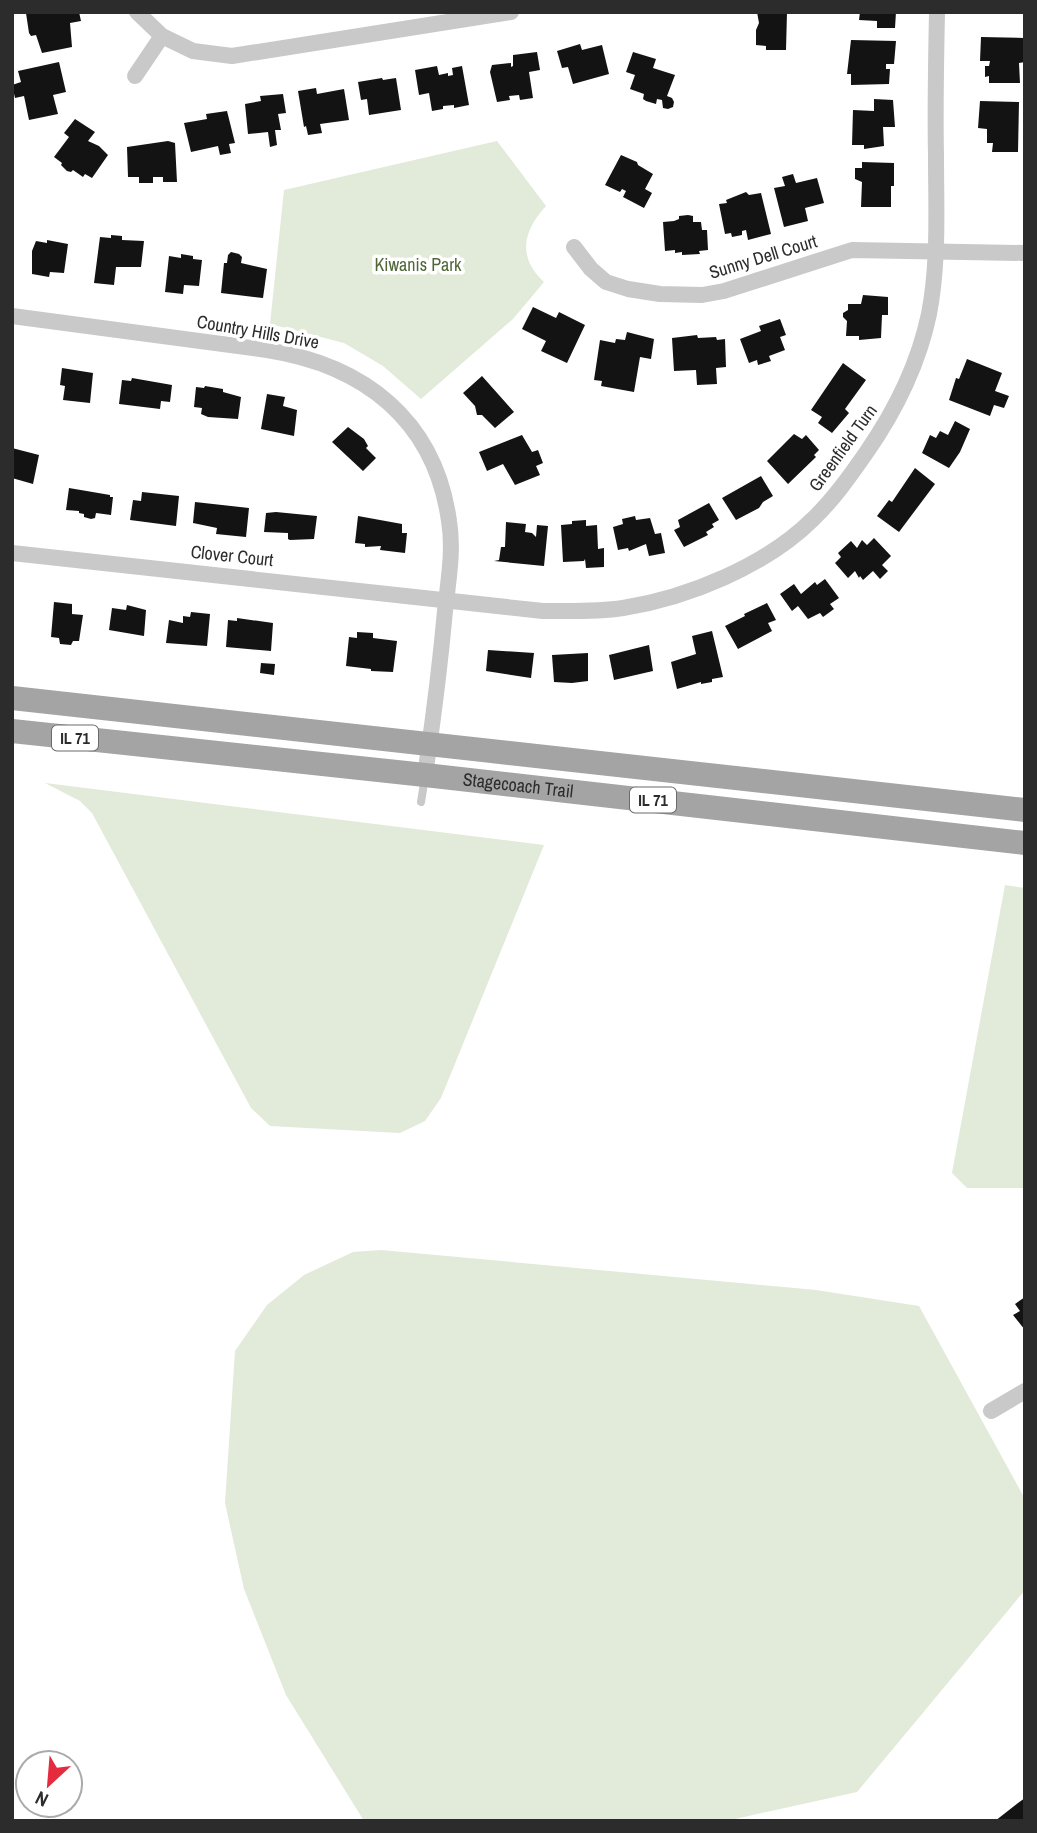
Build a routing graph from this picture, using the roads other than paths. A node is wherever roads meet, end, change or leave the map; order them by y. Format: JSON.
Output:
{"nodes":[{"id":1,"x":137,"y":12,"type":"edge"},
{"id":2,"x":511,"y":12,"type":"edge"},
{"id":3,"x":937,"y":12,"type":"edge"},
{"id":4,"x":162,"y":36,"type":"junction"},
{"id":5,"x":135,"y":76,"type":"dead end"},
{"id":6,"x":574,"y":247,"type":"dead end"},
{"id":7,"x":937,"y":252,"type":"junction"},
{"id":8,"x":1025,"y":253,"type":"edge"},
{"id":9,"x":12,"y":316,"type":"edge"},
{"id":10,"x":12,"y":553,"type":"edge"},
{"id":11,"x":447,"y":599,"type":"junction"},
{"id":12,"x":12,"y":698,"type":"edge"},
{"id":13,"x":12,"y":731,"type":"edge"},
{"id":14,"x":430,"y":743,"type":"junction"},
{"id":15,"x":425,"y":775,"type":"junction"},
{"id":16,"x":422,"y":802,"type":"dead end"},
{"id":17,"x":1025,"y":810,"type":"edge"},
{"id":18,"x":1025,"y":843,"type":"edge"},
{"id":19,"x":1025,"y":1391,"type":"edge"},
{"id":20,"x":991,"y":1411,"type":"dead end"}],
"edges":[{"from":1,"to":4,"type":"street"},
{"from":2,"to":4,"type":"street"},
{"from":3,"to":7,"type":"street","name":"Greenfield Turn"},
{"from":4,"to":5,"type":"street"},
{"from":6,"to":7,"type":"street","name":"Sunny Dell Court"},
{"from":7,"to":8,"type":"street","name":"Sunny Dell Court"},
{"from":7,"to":11,"type":"street","name":"Greenfield Turn"},
{"from":9,"to":11,"type":"street","name":"Country Hills Drive"},
{"from":10,"to":11,"type":"street","name":"Clover Court"},
{"from":11,"to":14,"type":"street","name":"Country Hills Drive"},
{"from":12,"to":14,"type":"main road","name":"Stagecoach Trail","number":"IL 71"},
{"from":13,"to":15,"type":"main road","name":"Stagecoach Trail","number":"IL 71"},
{"from":14,"to":15,"type":"street","name":"Country Hills Drive"},
{"from":14,"to":17,"type":"main road","name":"Stagecoach Trail","number":"IL 71"},
{"from":15,"to":16,"type":"lane"},
{"from":15,"to":18,"type":"main road","name":"Stagecoach Trail","number":"IL 71"},
{"from":19,"to":20,"type":"street"}]}
